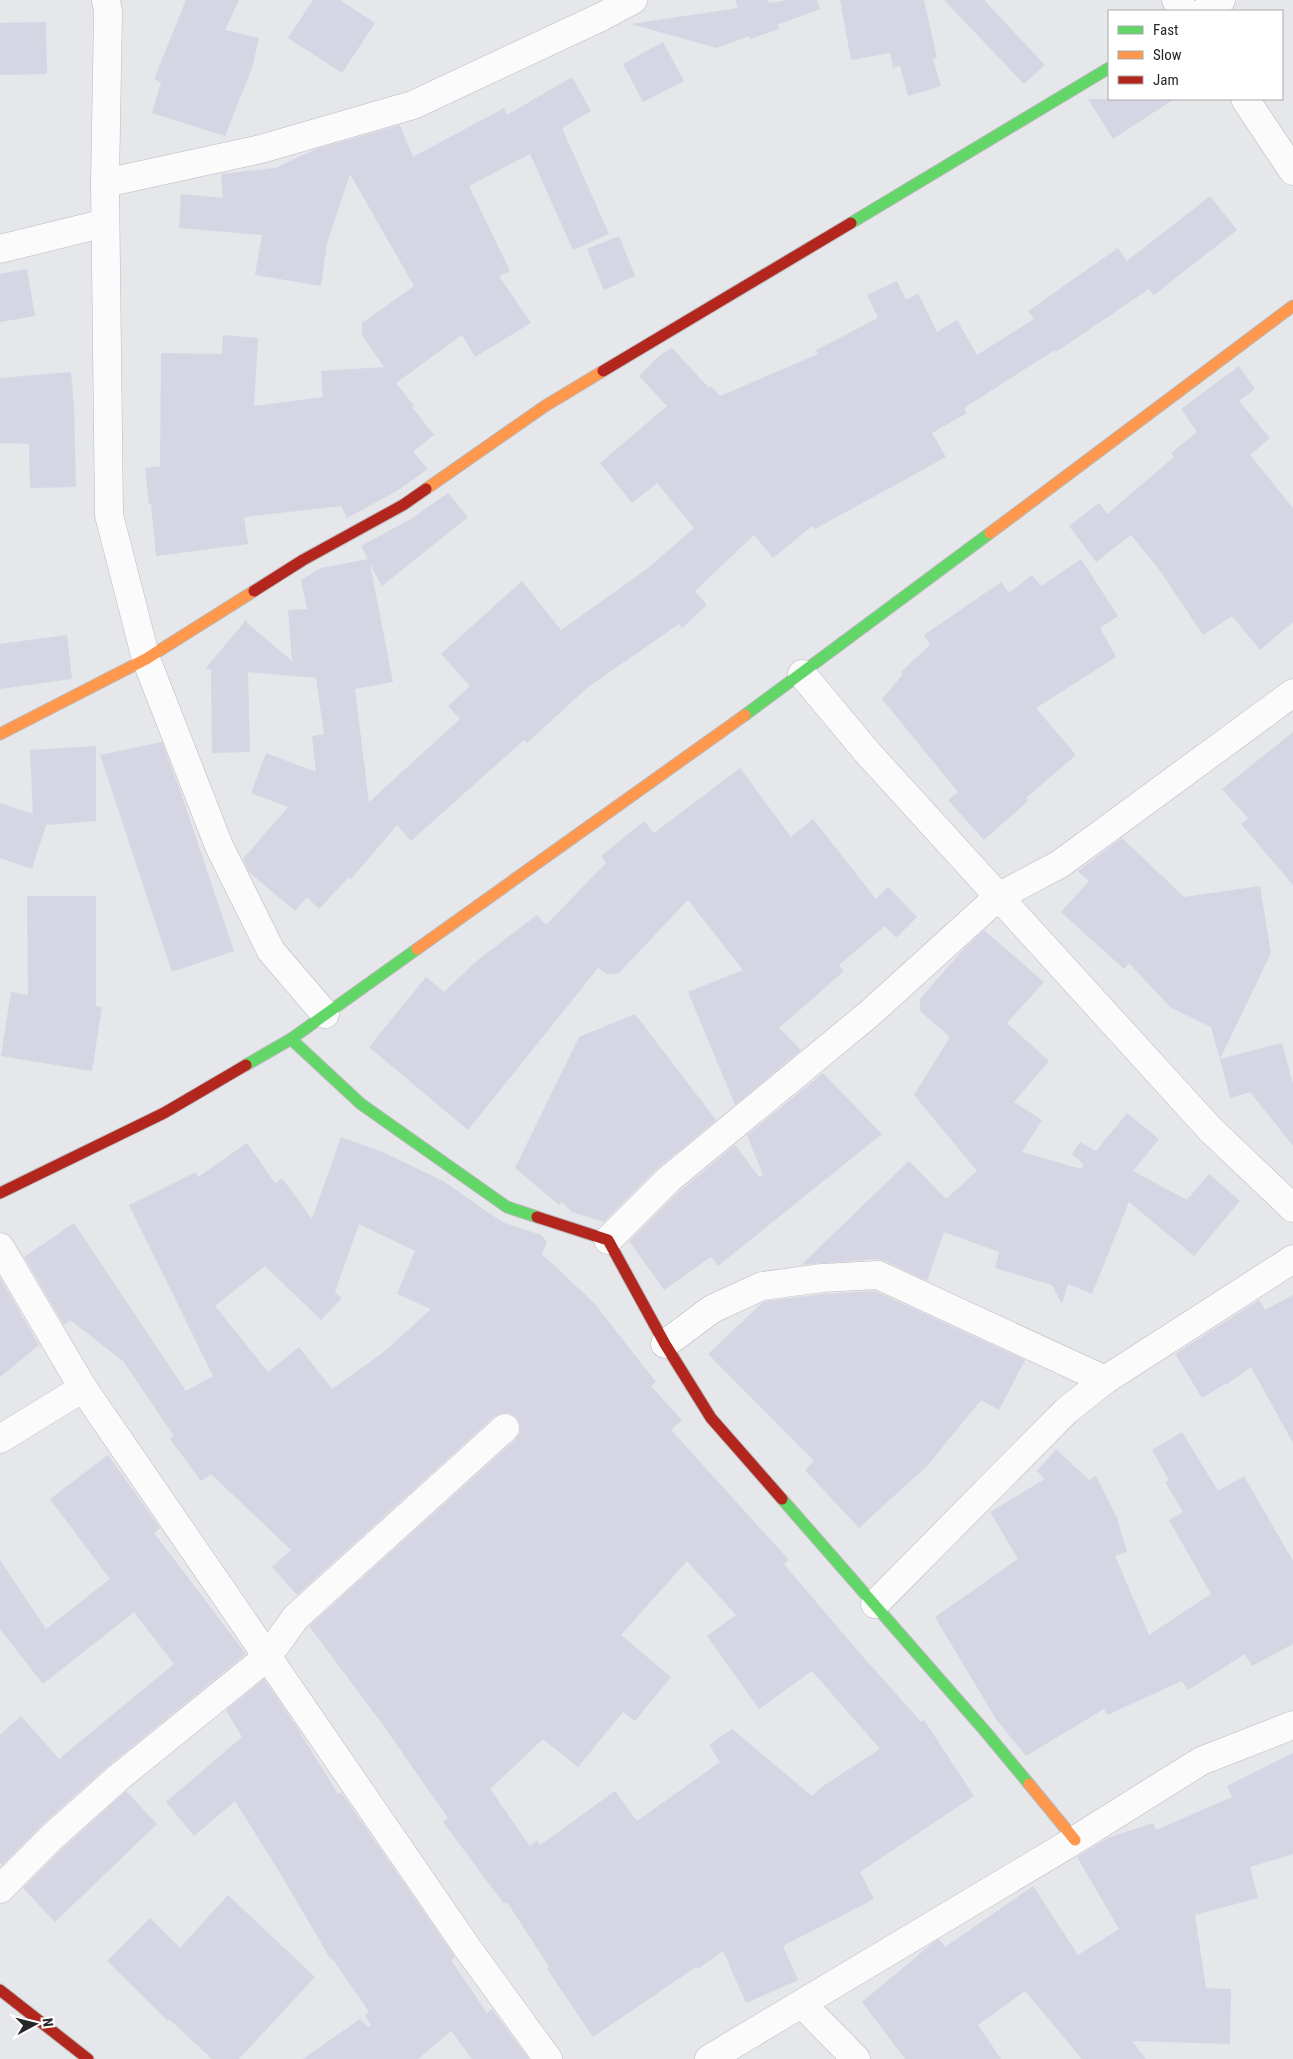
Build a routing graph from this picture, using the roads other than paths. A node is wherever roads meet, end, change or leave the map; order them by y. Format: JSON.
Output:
{"nodes":[{"id":1,"x":633,"y":0,"type":"edge"},
{"id":2,"x":1176,"y":0,"type":"edge"},
{"id":3,"x":1221,"y":0,"type":"edge"},
{"id":4,"x":111,"y":4,"type":"edge"},
{"id":5,"x":1184,"y":10,"type":"edge"},
{"id":6,"x":1206,"y":10,"type":"edge"},
{"id":7,"x":1108,"y":69,"type":"edge"},
{"id":8,"x":1246,"y":100,"type":"edge"},
{"id":9,"x":1293,"y":171,"type":"edge"},
{"id":10,"x":104,"y":183,"type":"junction"},
{"id":11,"x":105,"y":223,"type":"junction"},
{"id":12,"x":0,"y":249,"type":"edge"},
{"id":13,"x":1293,"y":306,"type":"edge"},
{"id":14,"x":146,"y":660,"type":"junction"},
{"id":15,"x":802,"y":674,"type":"junction"},
{"id":16,"x":1293,"y":693,"type":"edge"},
{"id":17,"x":0,"y":734,"type":"edge"},
{"id":18,"x":998,"y":897,"type":"junction"},
{"id":19,"x":326,"y":1014,"type":"junction"},
{"id":20,"x":291,"y":1039,"type":"junction"},
{"id":21,"x":0,"y":1193,"type":"edge"},
{"id":22,"x":1293,"y":1208,"type":"edge"},
{"id":23,"x":608,"y":1240,"type":"junction"},
{"id":24,"x":0,"y":1247,"type":"edge"},
{"id":25,"x":1293,"y":1259,"type":"edge"},
{"id":26,"x":665,"y":1344,"type":"junction"},
{"id":27,"x":1105,"y":1380,"type":"junction"},
{"id":28,"x":83,"y":1388,"type":"junction"},
{"id":29,"x":506,"y":1428,"type":"dead end"},
{"id":30,"x":0,"y":1439,"type":"edge"},
{"id":31,"x":875,"y":1604,"type":"junction"},
{"id":32,"x":267,"y":1657,"type":"junction"},
{"id":33,"x":1293,"y":1725,"type":"edge"},
{"id":34,"x":1076,"y":1840,"type":"junction"},
{"id":35,"x":0,"y":1889,"type":"edge"},
{"id":36,"x":0,"y":1990,"type":"edge"},
{"id":37,"x":802,"y":2004,"type":"junction"},
{"id":38,"x":88,"y":2059,"type":"edge"},
{"id":39,"x":548,"y":2059,"type":"edge"},
{"id":40,"x":709,"y":2059,"type":"edge"},
{"id":41,"x":856,"y":2059,"type":"edge"}],
"edges":[{"from":1,"to":10,"type":"street"},
{"from":2,"to":5,"type":"street"},
{"from":3,"to":6,"type":"street"},
{"from":4,"to":10,"type":"street"},
{"from":7,"to":14,"type":"street"},
{"from":8,"to":9,"type":"street"},
{"from":10,"to":11,"type":"street"},
{"from":11,"to":12,"type":"street"},
{"from":11,"to":14,"type":"street"},
{"from":13,"to":15,"type":"street"},
{"from":14,"to":17,"type":"street"},
{"from":14,"to":19,"type":"street"},
{"from":15,"to":18,"type":"street"},
{"from":15,"to":19,"type":"street"},
{"from":16,"to":18,"type":"street"},
{"from":18,"to":22,"type":"street"},
{"from":18,"to":23,"type":"street"},
{"from":19,"to":20,"type":"street"},
{"from":20,"to":21,"type":"street"},
{"from":20,"to":23,"type":"street"},
{"from":23,"to":26,"type":"street"},
{"from":24,"to":28,"type":"street"},
{"from":25,"to":27,"type":"street"},
{"from":26,"to":27,"type":"street"},
{"from":26,"to":31,"type":"street"},
{"from":27,"to":31,"type":"street"},
{"from":28,"to":30,"type":"street"},
{"from":28,"to":32,"type":"street"},
{"from":29,"to":32,"type":"street"},
{"from":31,"to":34,"type":"street"},
{"from":32,"to":35,"type":"street"},
{"from":32,"to":39,"type":"street"},
{"from":33,"to":34,"type":"street"},
{"from":34,"to":37,"type":"street"},
{"from":36,"to":38,"type":"street"},
{"from":37,"to":40,"type":"street"},
{"from":37,"to":41,"type":"street"}]}
